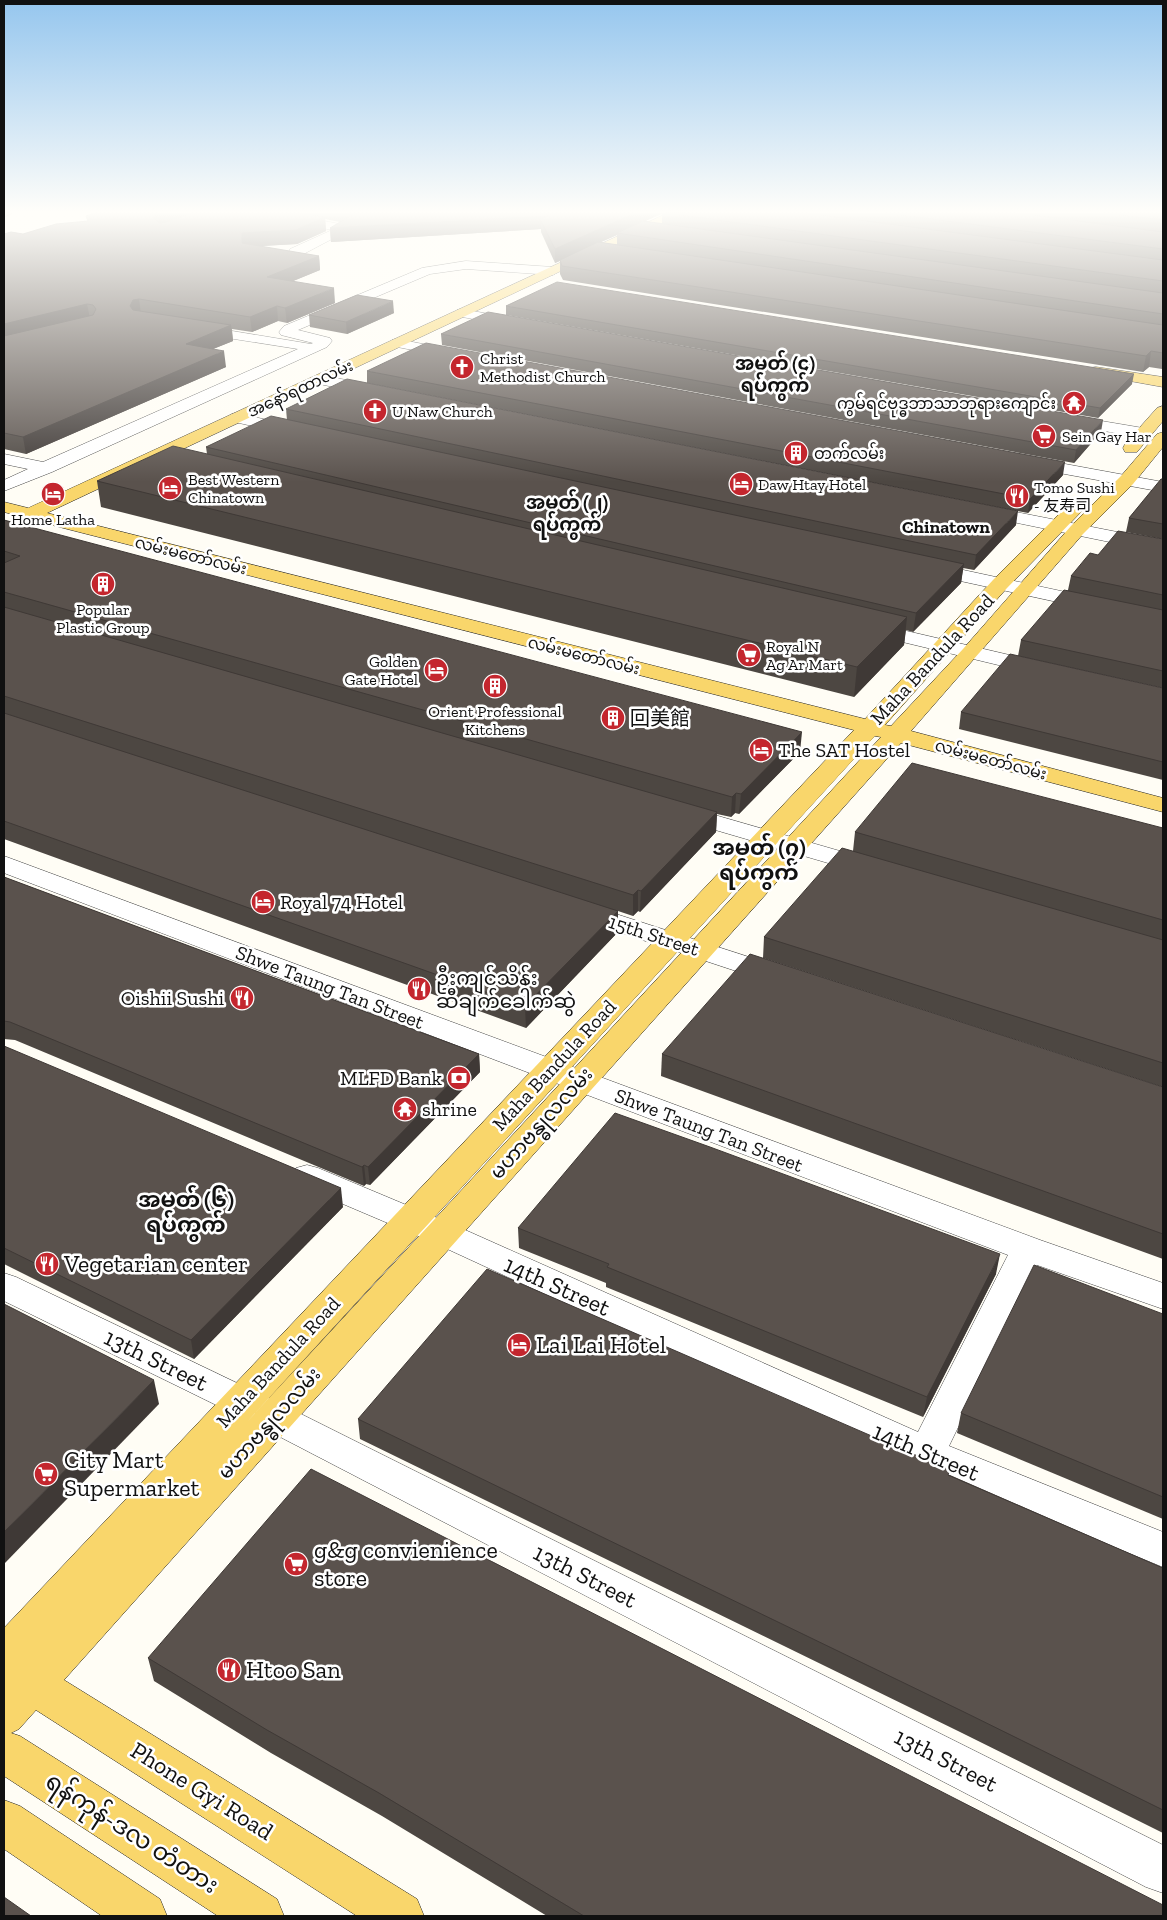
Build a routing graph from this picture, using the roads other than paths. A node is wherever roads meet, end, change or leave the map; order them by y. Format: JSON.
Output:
{"nodes":[{"id":1,"x":353,"y":303,"type":"edge"},
{"id":2,"x":484,"y":303,"type":"edge"},
{"id":3,"x":462,"y":313,"type":"junction"},
{"id":4,"x":530,"y":325,"type":"edge"},
{"id":5,"x":180,"y":326,"type":"edge"},
{"id":6,"x":397,"y":343,"type":"junction"},
{"id":7,"x":316,"y":347,"type":"junction"},
{"id":8,"x":465,"y":356,"type":"edge"},
{"id":9,"x":1084,"y":370,"type":"edge"},
{"id":10,"x":319,"y":380,"type":"junction"},
{"id":11,"x":1163,"y":382,"type":"edge"},
{"id":12,"x":225,"y":388,"type":"junction"},
{"id":13,"x":387,"y":393,"type":"edge"},
{"id":14,"x":156,"y":401,"type":"edge"},
{"id":15,"x":1163,"y":411,"type":"edge"},
{"id":16,"x":236,"y":418,"type":"junction"},
{"id":17,"x":1056,"y":418,"type":"edge"},
{"id":18,"x":112,"y":420,"type":"edge"},
{"id":19,"x":1143,"y":433,"type":"junction"},
{"id":20,"x":314,"y":435,"type":"edge"},
{"id":21,"x":1163,"y":437,"type":"edge"},
{"id":22,"x":99,"y":444,"type":"junction"},
{"id":23,"x":151,"y":457,"type":"junction"},
{"id":24,"x":1010,"y":458,"type":"edge"},
{"id":25,"x":4,"y":460,"type":"edge"},
{"id":26,"x":179,"y":464,"type":"edge"},
{"id":27,"x":46,"y":468,"type":"junction"},
{"id":28,"x":1108,"y":477,"type":"junction"},
{"id":29,"x":1127,"y":480,"type":"junction"},
{"id":30,"x":4,"y":486,"type":"edge"},
{"id":31,"x":1163,"y":487,"type":"edge"},
{"id":32,"x":960,"y":506,"type":"edge"},
{"id":33,"x":4,"y":507,"type":"edge"},
{"id":34,"x":29,"y":514,"type":"junction"},
{"id":35,"x":1057,"y":525,"type":"junction"},
{"id":36,"x":4,"y":526,"type":"edge"},
{"id":37,"x":1077,"y":530,"type":"junction"},
{"id":38,"x":1163,"y":547,"type":"edge"},
{"id":39,"x":913,"y":565,"type":"edge"},
{"id":40,"x":1000,"y":584,"type":"junction"},
{"id":41,"x":1025,"y":590,"type":"junction"},
{"id":42,"x":1163,"y":619,"type":"edge"},
{"id":43,"x":848,"y":624,"type":"edge"},
{"id":44,"x":944,"y":647,"type":"junction"},
{"id":45,"x":970,"y":653,"type":"junction"},
{"id":46,"x":1057,"y":673,"type":"edge"},
{"id":47,"x":882,"y":731,"type":"junction"},
{"id":48,"x":1163,"y":805,"type":"edge"},
{"id":49,"x":662,"y":807,"type":"edge"},
{"id":50,"x":781,"y":841,"type":"junction"},
{"id":51,"x":4,"y":864,"type":"edge"},
{"id":52,"x":889,"y":873,"type":"edge"},
{"id":53,"x":558,"y":903,"type":"edge"},
{"id":54,"x":685,"y":945,"type":"junction"},
{"id":55,"x":803,"y":983,"type":"edge"},
{"id":56,"x":550,"y":1070,"type":"junction"},
{"id":57,"x":580,"y":1081,"type":"junction"},
{"id":58,"x":284,"y":1166,"type":"edge"},
{"id":59,"x":426,"y":1226,"type":"junction"},
{"id":60,"x":1028,"y":1249,"type":"junction"},
{"id":61,"x":4,"y":1286,"type":"edge"},
{"id":62,"x":1163,"y":1296,"type":"edge"},
{"id":63,"x":258,"y":1410,"type":"junction"},
{"id":64,"x":926,"y":1453,"type":"junction"},
{"id":65,"x":1163,"y":1550,"type":"edge"},
{"id":66,"x":11,"y":1680,"type":"edge"},
{"id":67,"x":4,"y":1751,"type":"edge"},
{"id":68,"x":4,"y":1822,"type":"edge"},
{"id":69,"x":1163,"y":1870,"type":"edge"},
{"id":70,"x":143,"y":1916,"type":"edge"},
{"id":71,"x":260,"y":1916,"type":"edge"},
{"id":72,"x":400,"y":1916,"type":"edge"}],
"edges":[{"from":1,"to":7,"type":"street"},
{"from":2,"to":3,"type":"main road","name":"အနော်ရထာလမ်း"},
{"from":3,"to":4,"type":"street"},
{"from":3,"to":6,"type":"main road","name":"အနော်ရထာလမ်း"},
{"from":5,"to":7,"type":"street"},
{"from":6,"to":8,"type":"street"},
{"from":6,"to":10,"type":"main road","name":"အနော်ရထာလမ်း"},
{"from":7,"to":12,"type":"street"},
{"from":9,"to":11,"type":"main road"},
{"from":10,"to":13,"type":"street"},
{"from":10,"to":16,"type":"main road","name":"အနော်ရထာလမ်း"},
{"from":12,"to":14,"type":"street"},
{"from":12,"to":22,"type":"street"},
{"from":15,"to":19,"type":"main road"},
{"from":16,"to":20,"type":"street"},
{"from":16,"to":23,"type":"main road","name":"အနော်ရထာလမ်း"},
{"from":17,"to":19,"type":"street"},
{"from":18,"to":22,"type":"street"},
{"from":19,"to":28,"type":"main road"},
{"from":21,"to":29,"type":"main road","name":"မဟာဗန္ဓုလလမ်း"},
{"from":22,"to":27,"type":"street"},
{"from":23,"to":26,"type":"street"},
{"from":23,"to":34,"type":"main road","name":"အနော်ရထာလမ်း"},
{"from":24,"to":28,"type":"street"},
{"from":25,"to":27,"type":"street"},
{"from":27,"to":30,"type":"street"},
{"from":28,"to":29,"type":"street"},
{"from":28,"to":35,"type":"main road","name":"Maha Bandula Road"},
{"from":29,"to":31,"type":"street"},
{"from":29,"to":37,"type":"main road","name":"မဟာဗန္ဓုလလမ်း"},
{"from":32,"to":35,"type":"street"},
{"from":33,"to":34,"type":"main road","name":"လမ်းမတော်လမ်း"},
{"from":34,"to":36,"type":"main road","name":"အနော်ရထာလမ်း"},
{"from":34,"to":47,"type":"main road","name":"လမ်းမတော်လမ်း"},
{"from":35,"to":37,"type":"street"},
{"from":35,"to":40,"type":"main road","name":"Maha Bandula Road"},
{"from":37,"to":38,"type":"street"},
{"from":37,"to":41,"type":"main road","name":"မဟာဗန္ဓုလလမ်း"},
{"from":39,"to":40,"type":"street"},
{"from":40,"to":41,"type":"street"},
{"from":40,"to":44,"type":"main road","name":"Maha Bandula Road"},
{"from":41,"to":42,"type":"street"},
{"from":41,"to":45,"type":"main road","name":"မဟာဗန္ဓုလလမ်း"},
{"from":43,"to":44,"type":"street"},
{"from":44,"to":45,"type":"street"},
{"from":44,"to":47,"type":"main road","name":"Maha Bandula Road"},
{"from":45,"to":46,"type":"street"},
{"from":45,"to":47,"type":"main road","name":"မဟာဗန္ဓုလလမ်း"},
{"from":47,"to":48,"type":"main road","name":"လမ်းမတော်လမ်း"},
{"from":47,"to":50,"type":"main road","name":"မဟာဗန္ဓုလလမ်း"},
{"from":49,"to":50,"type":"street"},
{"from":50,"to":52,"type":"street"},
{"from":50,"to":54,"type":"main road","name":"မဟာဗန္ဓုလလမ်း"},
{"from":51,"to":56,"type":"street","name":"Shwe Taung Tan Street"},
{"from":53,"to":54,"type":"street","name":"15th Street"},
{"from":54,"to":55,"type":"street","name":"15th Street"},
{"from":54,"to":56,"type":"main road","name":"Maha Bandula Road"},
{"from":54,"to":57,"type":"main road","name":"မဟာဗန္ဓုလလမ်း"},
{"from":56,"to":57,"type":"street","name":"Shwe Taung Tan Street"},
{"from":56,"to":59,"type":"main road","name":"Maha Bandula Road"},
{"from":57,"to":59,"type":"main road","name":"မဟာဗန္ဓုလလမ်း"},
{"from":57,"to":60,"type":"street","name":"Shwe Taung Tan Street"},
{"from":58,"to":59,"type":"street","name":"14th Street"},
{"from":59,"to":63,"type":"main road","name":"Maha Bandula Road"},
{"from":59,"to":64,"type":"street","name":"14th Street"},
{"from":60,"to":62,"type":"street","name":"Shwe Taung Tan Street"},
{"from":60,"to":64,"type":"street"},
{"from":61,"to":63,"type":"street","name":"13th Street"},
{"from":63,"to":66,"type":"main road","name":"Maha Bandula Road"},
{"from":63,"to":69,"type":"street","name":"13th Street"},
{"from":64,"to":65,"type":"street","name":"14th Street"},
{"from":66,"to":72,"type":"main road","name":"Phone Gyi Road"},
{"from":67,"to":71,"type":"main road","name":"ရန်ကုန်-ဒလ တံတား"},
{"from":68,"to":70,"type":"main road"}]}
